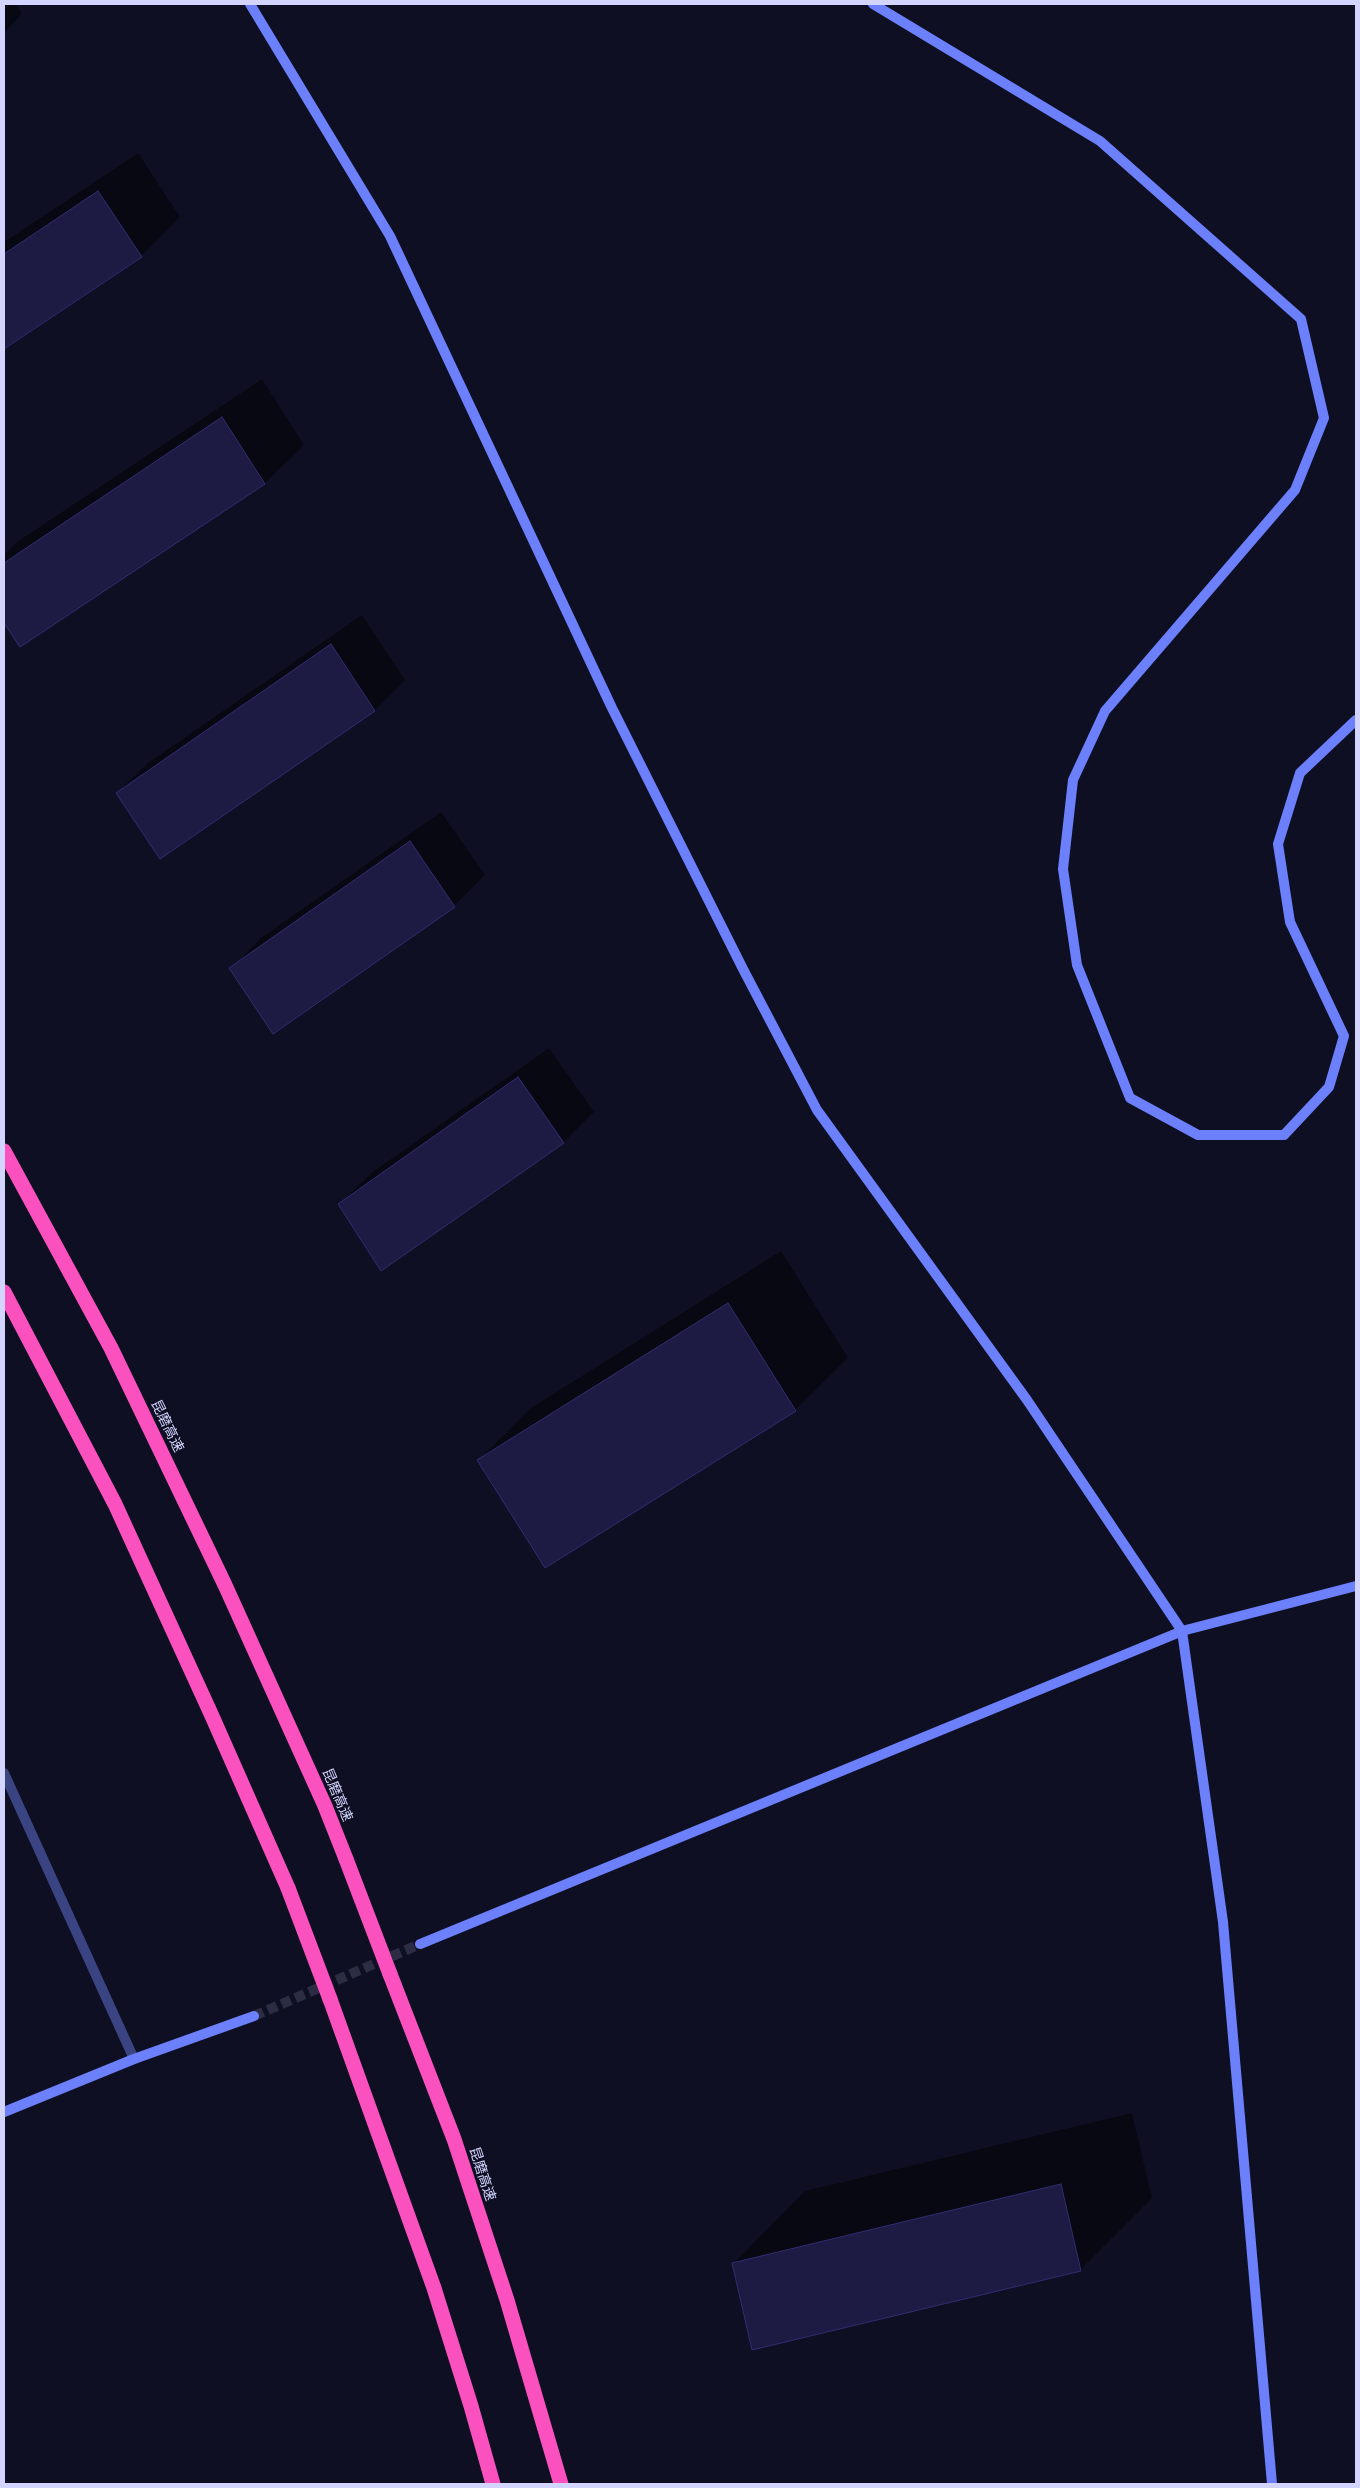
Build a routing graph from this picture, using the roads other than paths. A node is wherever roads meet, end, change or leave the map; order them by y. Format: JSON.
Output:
{"nodes":[{"id":1,"x":250,"y":4,"type":"edge"},
{"id":2,"x":873,"y":4,"type":"edge"},
{"id":3,"x":1356,"y":720,"type":"edge"},
{"id":4,"x":4,"y":1151,"type":"edge"},
{"id":5,"x":4,"y":1292,"type":"edge"},
{"id":6,"x":1356,"y":1586,"type":"edge"},
{"id":7,"x":1182,"y":1631,"type":"junction"},
{"id":8,"x":4,"y":1773,"type":"edge"},
{"id":9,"x":420,"y":1944,"type":"tunnel mouth"},
{"id":10,"x":254,"y":2016,"type":"tunnel mouth"},
{"id":11,"x":134,"y":2059,"type":"junction"},
{"id":12,"x":4,"y":2112,"type":"edge"},
{"id":13,"x":493,"y":2484,"type":"edge"},
{"id":14,"x":561,"y":2484,"type":"edge"},
{"id":15,"x":1272,"y":2484,"type":"edge"}],
"edges":[{"from":1,"to":7,"type":"street"},
{"from":2,"to":3,"type":"street"},
{"from":4,"to":14,"type":"highway","name":"昆磨高速","bridge":true},
{"from":5,"to":13,"type":"highway","bridge":true},
{"from":6,"to":7,"type":"street"},
{"from":7,"to":9,"type":"street"},
{"from":7,"to":15,"type":"street"},
{"from":8,"to":11,"type":"street"},
{"from":10,"to":11,"type":"street"},
{"from":11,"to":12,"type":"street"}]}
